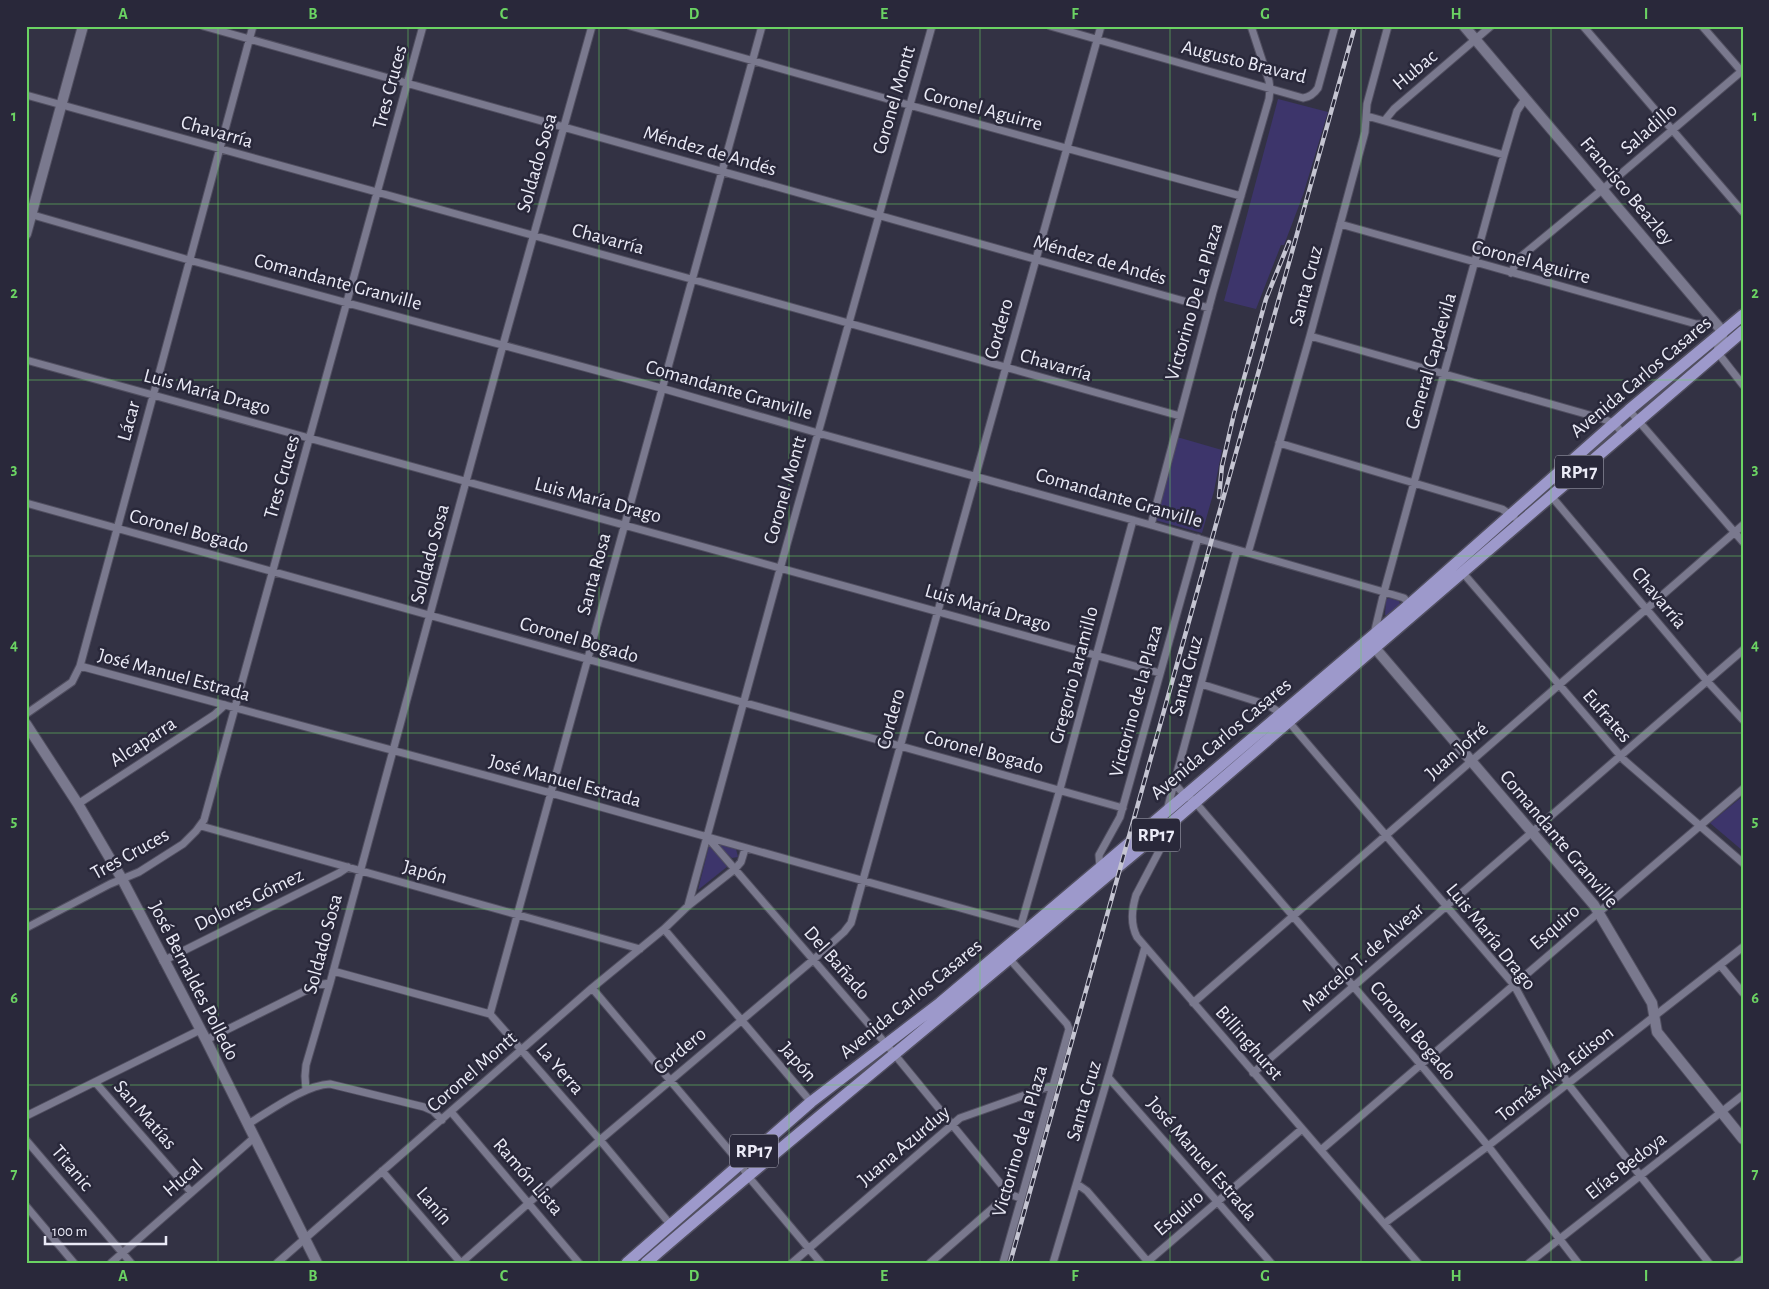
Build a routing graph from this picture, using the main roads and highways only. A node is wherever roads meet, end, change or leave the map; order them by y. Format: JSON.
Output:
{"nodes":[{"id":1,"x":1743,"y":315,"type":"edge"},
{"id":2,"x":1743,"y":331,"type":"edge"},
{"id":3,"x":1516,"y":519,"type":"junction"},
{"id":4,"x":1413,"y":608,"type":"junction"},
{"id":5,"x":1285,"y":718,"type":"junction"},
{"id":6,"x":1191,"y":798,"type":"junction"},
{"id":7,"x":1028,"y":931,"type":"junction"},
{"id":8,"x":1006,"y":955,"type":"junction"},
{"id":9,"x":626,"y":1263,"type":"edge"},
{"id":10,"x":646,"y":1263,"type":"edge"}],
"edges":[{"from":1,"to":3,"type":"main road","name":"Avenida Carlos Casares","number":"RP17"},
{"from":2,"to":3,"type":"main road","name":"Avenida Carlos Casares","number":"RP17"},
{"from":3,"to":4,"type":"main road","name":"Avenida Carlos Casares","number":"RP17"},
{"from":3,"to":4,"type":"main road","name":"Avenida Carlos Casares","number":"RP17"},
{"from":4,"to":5,"type":"main road","name":"Avenida Carlos Casares","number":"RP17"},
{"from":4,"to":5,"type":"main road","name":"Avenida Carlos Casares","number":"RP17"},
{"from":5,"to":6,"type":"main road","name":"Avenida Carlos Casares","number":"RP17"},
{"from":6,"to":7,"type":"main road","name":"Avenida Carlos Casares","number":"RP17"},
{"from":6,"to":7,"type":"main road","name":"Avenida Carlos Casares","number":"RP17"},
{"from":7,"to":8,"type":"main road","name":"Avenida Carlos Casares","number":"RP17"},
{"from":8,"to":9,"type":"main road","name":"Avenida Carlos Casares","number":"RP17"},
{"from":8,"to":10,"type":"main road","name":"Avenida Carlos Casares","number":"RP17"}]}
